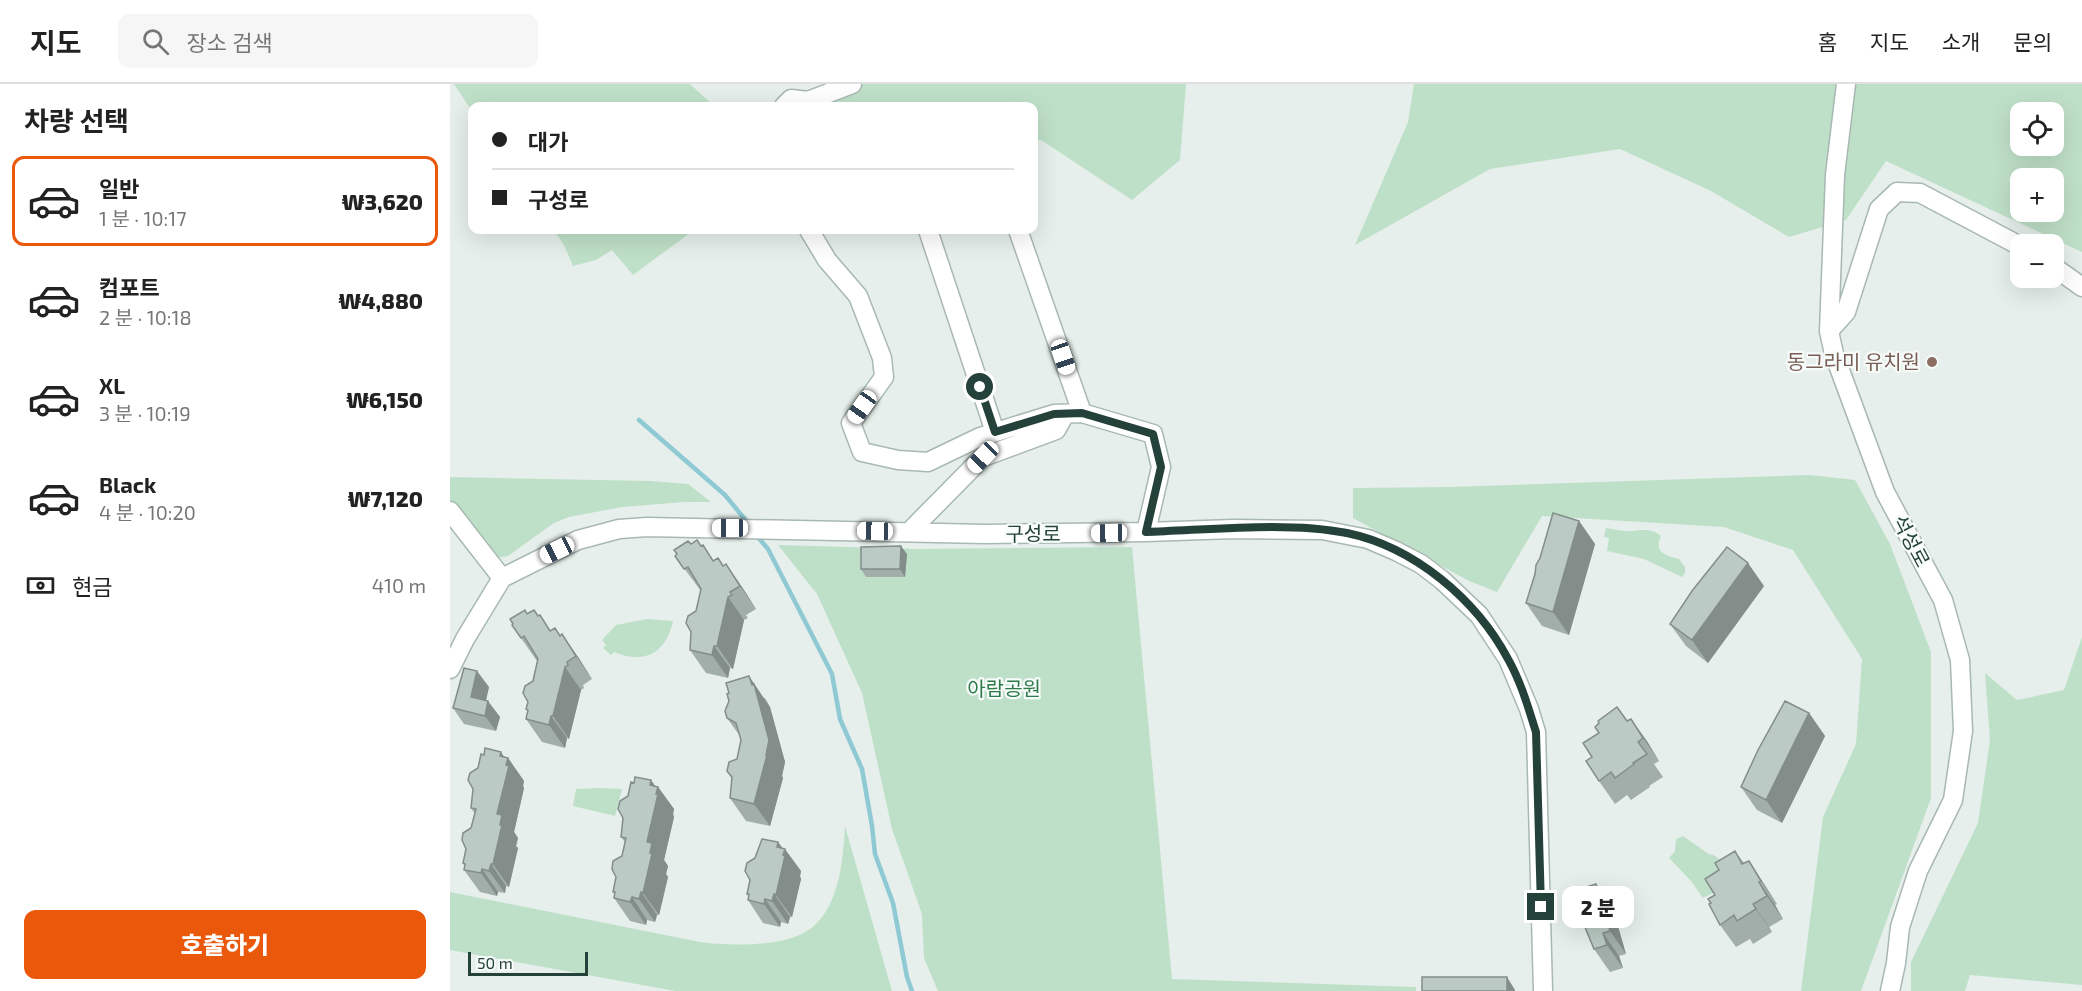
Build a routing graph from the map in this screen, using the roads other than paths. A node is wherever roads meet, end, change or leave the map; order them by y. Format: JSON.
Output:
{"nodes":[{"id":1,"x":852,"y":84,"type":"edge"},
{"id":2,"x":1846,"y":84,"type":"edge"},
{"id":3,"x":787,"y":102,"type":"edge"},
{"id":4,"x":811,"y":234,"type":"edge"},
{"id":5,"x":929,"y":234,"type":"edge"},
{"id":6,"x":1019,"y":234,"type":"edge"},
{"id":7,"x":2010,"y":241,"type":"edge"},
{"id":8,"x":2064,"y":274,"type":"edge"},
{"id":9,"x":2082,"y":287,"type":"edge"},
{"id":10,"x":1829,"y":332,"type":"junction"},
{"id":11,"x":1073,"y":413,"type":"junction"},
{"id":12,"x":995,"y":432,"type":"junction"},
{"id":13,"x":450,"y":511,"type":"edge"},
{"id":14,"x":909,"y":532,"type":"junction"},
{"id":15,"x":1146,"y":532,"type":"junction"},
{"id":16,"x":502,"y":578,"type":"junction"},
{"id":17,"x":450,"y":669,"type":"edge"},
{"id":18,"x":1543,"y":991,"type":"edge"},
{"id":19,"x":1890,"y":991,"type":"edge"}],
"edges":[{"from":1,"to":3,"type":"street"},
{"from":2,"to":10,"type":"street","name":"석성로"},
{"from":4,"to":12,"type":"street"},
{"from":5,"to":12,"type":"street"},
{"from":6,"to":11,"type":"street"},
{"from":7,"to":10,"type":"street"},
{"from":8,"to":9,"type":"street"},
{"from":10,"to":19,"type":"street","name":"석성로"},
{"from":11,"to":12,"type":"street"},
{"from":11,"to":14,"type":"street"},
{"from":11,"to":15,"type":"street"},
{"from":13,"to":16,"type":"street"},
{"from":14,"to":15,"type":"street","name":"구성로"},
{"from":14,"to":16,"type":"street","name":"구성로"},
{"from":15,"to":18,"type":"street","name":"구성로"},
{"from":16,"to":17,"type":"street"}]}
